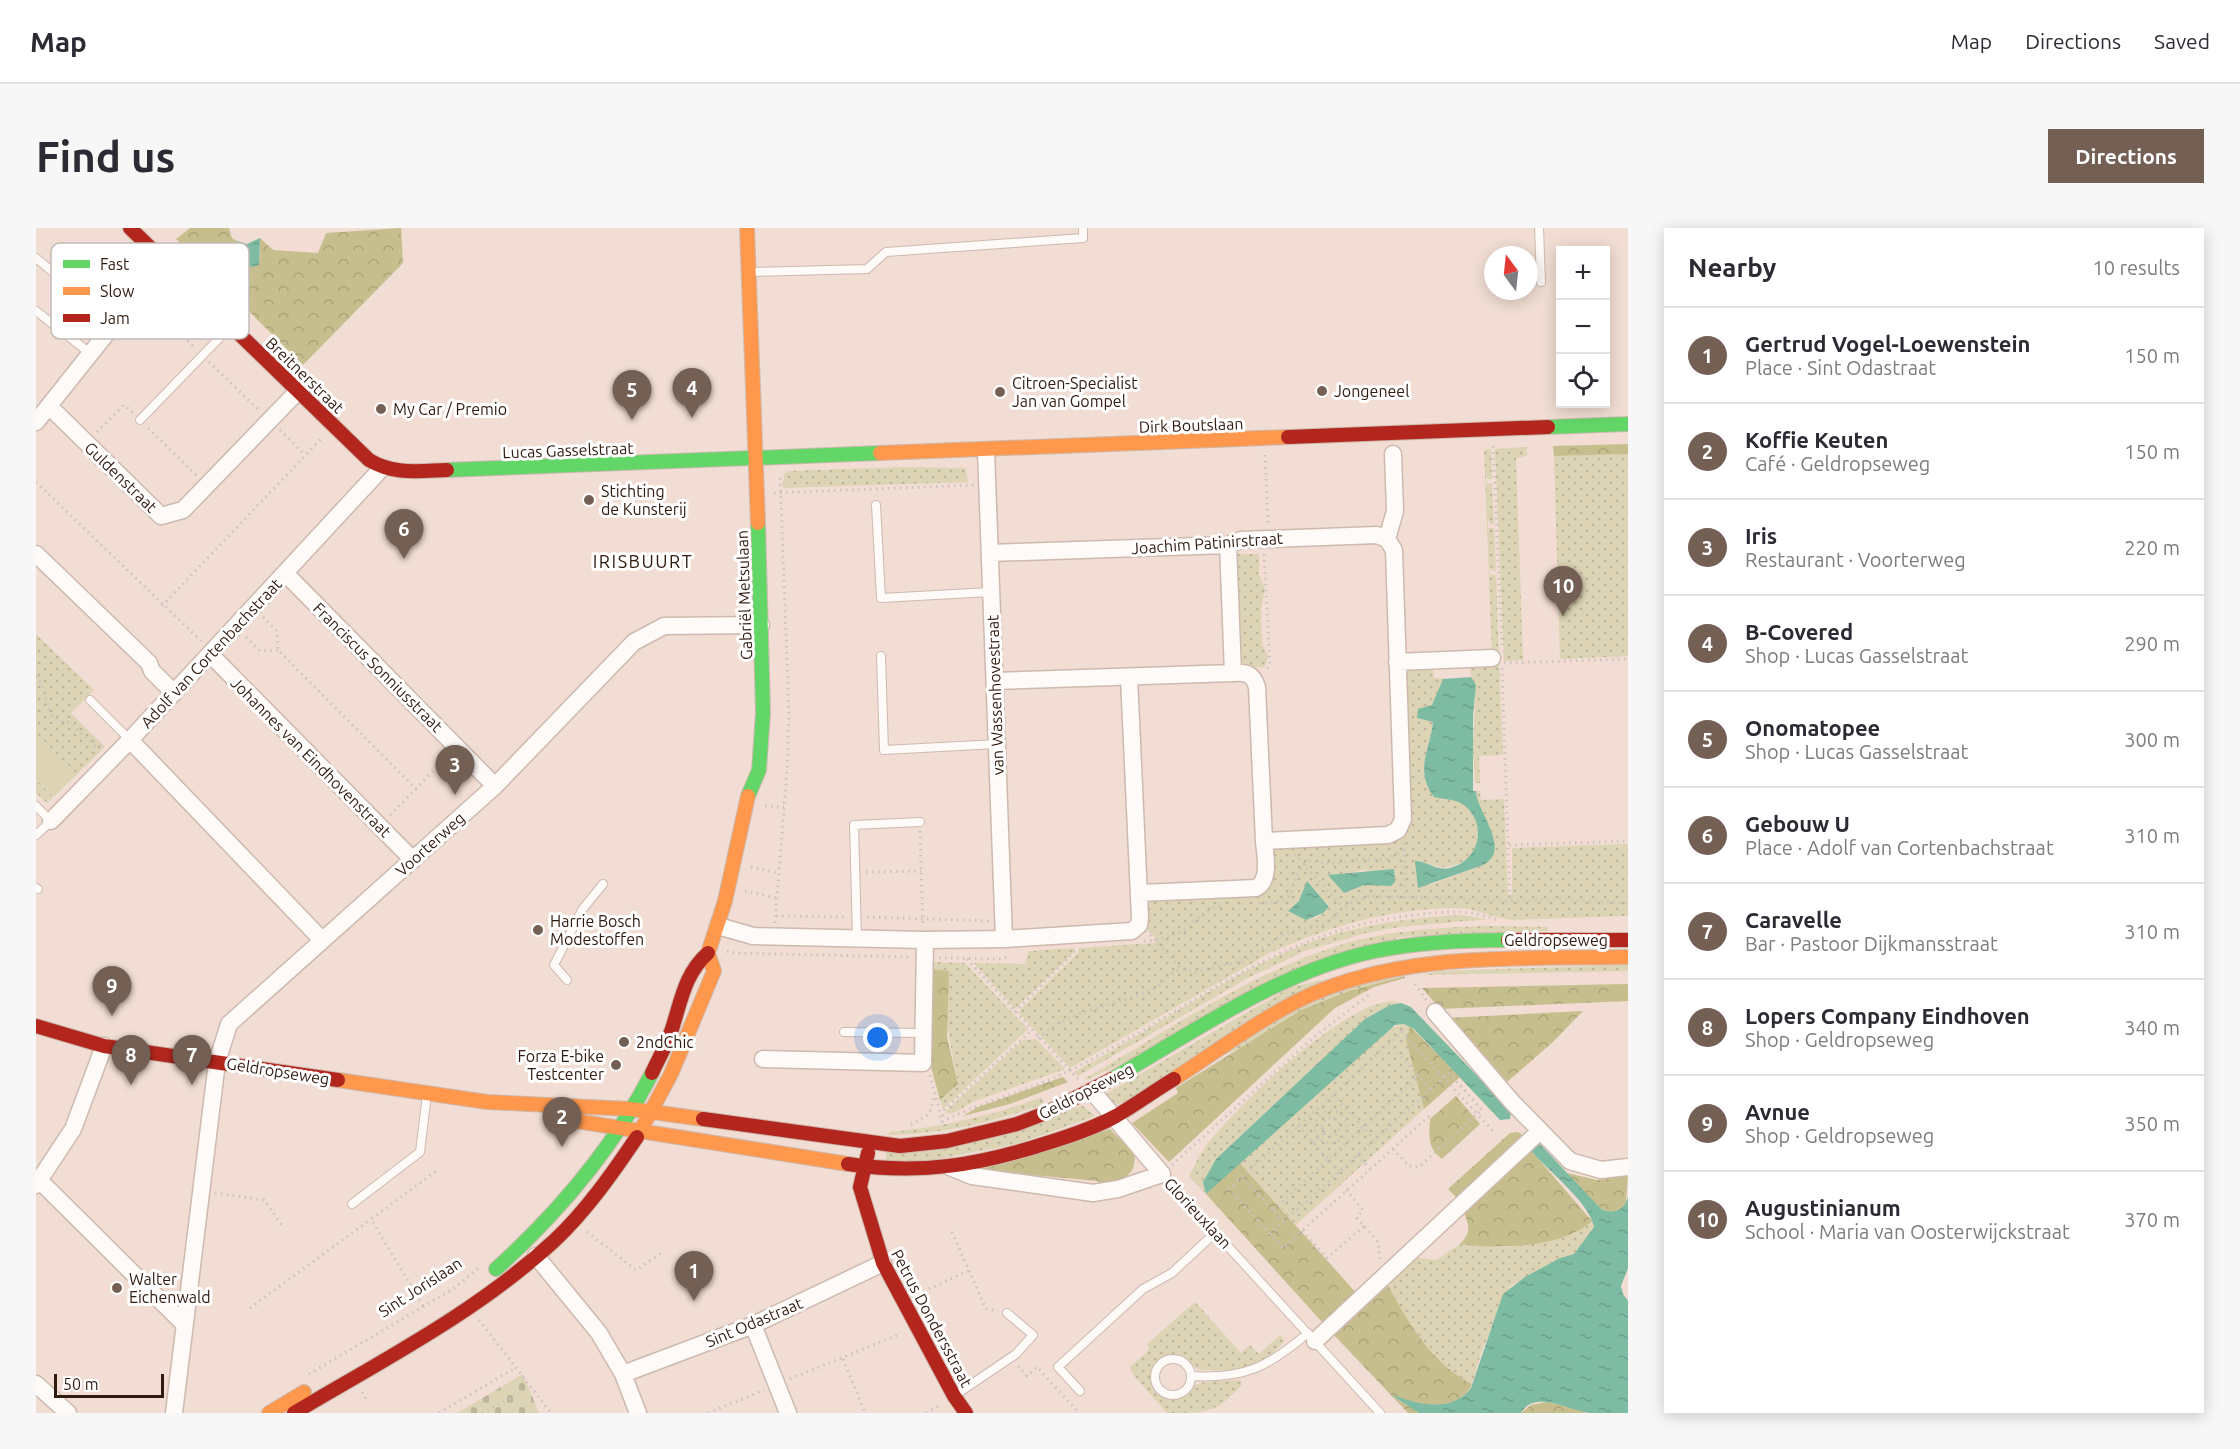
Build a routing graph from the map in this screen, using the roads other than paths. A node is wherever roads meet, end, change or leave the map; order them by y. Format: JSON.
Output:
{"nodes":[{"id":1,"x":130,"y":228,"type":"edge"},
{"id":2,"x":747,"y":228,"type":"edge"},
{"id":3,"x":1083,"y":228,"type":"edge"},
{"id":4,"x":1539,"y":228,"type":"edge"},
{"id":5,"x":147,"y":243,"type":"edge"},
{"id":6,"x":36,"y":258,"type":"edge"},
{"id":7,"x":51,"y":270,"type":"edge"},
{"id":8,"x":749,"y":272,"type":"junction"},
{"id":9,"x":1541,"y":282,"type":"dead end"},
{"id":10,"x":36,"y":311,"type":"edge"},
{"id":11,"x":51,"y":323,"type":"edge"},
{"id":12,"x":72,"y":339,"type":"edge"},
{"id":13,"x":103,"y":339,"type":"edge"},
{"id":14,"x":218,"y":339,"type":"edge"},
{"id":15,"x":244,"y":339,"type":"edge"},
{"id":16,"x":91,"y":354,"type":"junction"},
{"id":17,"x":298,"y":391,"type":"junction"},
{"id":18,"x":49,"y":406,"type":"junction"},
{"id":19,"x":140,"y":420,"type":"road end"},
{"id":20,"x":36,"y":422,"type":"edge"},
{"id":21,"x":1628,"y":424,"type":"edge"},
{"id":22,"x":986,"y":451,"type":"junction"},
{"id":23,"x":1393,"y":454,"type":"dead end"},
{"id":24,"x":756,"y":459,"type":"junction"},
{"id":25,"x":382,"y":468,"type":"junction"},
{"id":26,"x":876,"y":505,"type":"dead end"},
{"id":27,"x":1387,"y":539,"type":"junction"},
{"id":28,"x":1228,"y":545,"type":"junction"},
{"id":29,"x":990,"y":553,"type":"junction"},
{"id":30,"x":36,"y":554,"type":"edge"},
{"id":31,"x":285,"y":573,"type":"junction"},
{"id":32,"x":991,"y":592,"type":"junction"},
{"id":33,"x":761,"y":625,"type":"junction"},
{"id":34,"x":211,"y":653,"type":"junction"},
{"id":35,"x":881,"y":656,"type":"dead end"},
{"id":36,"x":1497,"y":658,"type":"road end"},
{"id":37,"x":1397,"y":662,"type":"junction"},
{"id":38,"x":1233,"y":673,"type":"junction"},
{"id":39,"x":1129,"y":677,"type":"junction"},
{"id":40,"x":995,"y":681,"type":"junction"},
{"id":41,"x":174,"y":693,"type":"junction"},
{"id":42,"x":90,"y":700,"type":"dead end"},
{"id":43,"x":130,"y":740,"type":"junction"},
{"id":44,"x":997,"y":744,"type":"junction"},
{"id":45,"x":495,"y":786,"type":"junction"},
{"id":46,"x":36,"y":806,"type":"edge"},
{"id":47,"x":51,"y":820,"type":"junction"},
{"id":48,"x":920,"y":822,"type":"road end"},
{"id":49,"x":36,"y":835,"type":"edge"},
{"id":50,"x":1264,"y":841,"type":"junction"},
{"id":51,"x":413,"y":860,"type":"junction"},
{"id":52,"x":603,"y":884,"type":"dead end"},
{"id":53,"x":1140,"y":893,"type":"junction"},
{"id":54,"x":718,"y":926,"type":"junction"},
{"id":55,"x":857,"y":938,"type":"junction"},
{"id":56,"x":1005,"y":939,"type":"junction"},
{"id":57,"x":322,"y":940,"type":"junction"},
{"id":58,"x":924,"y":940,"type":"junction"},
{"id":59,"x":1628,"y":940,"type":"edge"},
{"id":60,"x":708,"y":953,"type":"junction"},
{"id":61,"x":1628,"y":957,"type":"edge"},
{"id":62,"x":567,"y":980,"type":"dead end"},
{"id":63,"x":1435,"y":1012,"type":"road end"},
{"id":64,"x":36,"y":1026,"type":"edge"},
{"id":65,"x":844,"y":1032,"type":"dead end"},
{"id":66,"x":923,"y":1033,"type":"junction"},
{"id":67,"x":104,"y":1046,"type":"junction"},
{"id":68,"x":763,"y":1059,"type":"dead end"},
{"id":69,"x":217,"y":1062,"type":"junction"},
{"id":70,"x":1092,"y":1091,"type":"junction"},
{"id":71,"x":427,"y":1093,"type":"junction"},
{"id":72,"x":487,"y":1102,"type":"junction"},
{"id":73,"x":631,"y":1109,"type":"junction"},
{"id":74,"x":651,"y":1112,"type":"junction"},
{"id":75,"x":1114,"y":1117,"type":"junction"},
{"id":76,"x":620,"y":1128,"type":"junction"},
{"id":77,"x":1540,"y":1131,"type":"junction"},
{"id":78,"x":640,"y":1132,"type":"junction"},
{"id":79,"x":872,"y":1143,"type":"junction"},
{"id":80,"x":870,"y":1167,"type":"junction"},
{"id":81,"x":950,"y":1167,"type":"junction"},
{"id":82,"x":1628,"y":1167,"type":"edge"},
{"id":83,"x":1162,"y":1174,"type":"junction"},
{"id":84,"x":38,"y":1183,"type":"edge"},
{"id":85,"x":352,"y":1204,"type":"dead end"},
{"id":86,"x":1216,"y":1232,"type":"junction"},
{"id":87,"x":536,"y":1256,"type":"junction"},
{"id":88,"x":883,"y":1263,"type":"junction"},
{"id":89,"x":448,"y":1304,"type":"dead end"},
{"id":90,"x":1007,"y":1312,"type":"road end"},
{"id":91,"x":183,"y":1323,"type":"junction"},
{"id":92,"x":753,"y":1325,"type":"junction"},
{"id":93,"x":1312,"y":1337,"type":"junction"},
{"id":94,"x":349,"y":1364,"type":"dead end"},
{"id":95,"x":623,"y":1374,"type":"junction"},
{"id":96,"x":1191,"y":1376,"type":"junction"},
{"id":97,"x":36,"y":1384,"type":"edge"},
{"id":98,"x":1080,"y":1391,"type":"dead end"},
{"id":99,"x":954,"y":1396,"type":"junction"},
{"id":100,"x":68,"y":1413,"type":"edge"},
{"id":101,"x":174,"y":1413,"type":"edge"},
{"id":102,"x":269,"y":1413,"type":"edge"},
{"id":103,"x":294,"y":1413,"type":"edge"},
{"id":104,"x":638,"y":1413,"type":"edge"},
{"id":105,"x":788,"y":1413,"type":"edge"},
{"id":106,"x":966,"y":1413,"type":"edge"},
{"id":107,"x":1380,"y":1413,"type":"edge"}],
"edges":[{"from":1,"to":5,"type":"street","name":"Breitnerstraat"},
{"from":2,"to":8,"type":"street","name":"Gabriël Metsulaan"},
{"from":3,"to":8,"type":"lane"},
{"from":4,"to":9,"type":"lane"},
{"from":6,"to":7,"type":"lane"},
{"from":8,"to":24,"type":"street","name":"Gabriël Metsulaan"},
{"from":10,"to":11,"type":"lane"},
{"from":12,"to":16,"type":"lane"},
{"from":13,"to":16,"type":"street"},
{"from":14,"to":19,"type":"lane"},
{"from":15,"to":17,"type":"street","name":"Breitnerstraat"},
{"from":16,"to":18,"type":"street"},
{"from":17,"to":18,"type":"street","name":"Guldenstraat"},
{"from":17,"to":25,"type":"street","name":"Breitnerstraat"},
{"from":18,"to":20,"type":"street"},
{"from":21,"to":22,"type":"street","name":"Dirk Boutslaan"},
{"from":22,"to":24,"type":"street","name":"Dirk Boutslaan"},
{"from":22,"to":29,"type":"street","name":"van Wassenhovestraat"},
{"from":23,"to":27,"type":"street"},
{"from":24,"to":25,"type":"street","name":"Lucas Gasselstraat"},
{"from":24,"to":33,"type":"street","name":"Gabriël Metsulaan"},
{"from":25,"to":31,"type":"street","name":"Adolf van Cortenbachstraat"},
{"from":26,"to":32,"type":"lane"},
{"from":27,"to":28,"type":"street","name":"Joachim Patinirstraat"},
{"from":27,"to":37,"type":"street"},
{"from":28,"to":29,"type":"street","name":"Joachim Patinirstraat"},
{"from":28,"to":38,"type":"street"},
{"from":29,"to":32,"type":"street","name":"van Wassenhovestraat"},
{"from":30,"to":41,"type":"street"},
{"from":31,"to":34,"type":"street","name":"Adolf van Cortenbachstraat"},
{"from":31,"to":45,"type":"street","name":"Franciscus Sonniusstraat"},
{"from":32,"to":40,"type":"street","name":"van Wassenhovestraat"},
{"from":33,"to":45,"type":"street","name":"Voorterweg"},
{"from":33,"to":54,"type":"street","name":"Gabriël Metsulaan"},
{"from":34,"to":41,"type":"street","name":"Adolf van Cortenbachstraat"},
{"from":34,"to":51,"type":"street","name":"Johannes van Eindhovenstraat"},
{"from":35,"to":44,"type":"lane"},
{"from":36,"to":37,"type":"street"},
{"from":37,"to":50,"type":"street"},
{"from":38,"to":39,"type":"street"},
{"from":38,"to":50,"type":"street"},
{"from":39,"to":40,"type":"street"},
{"from":39,"to":53,"type":"street"},
{"from":40,"to":44,"type":"street","name":"van Wassenhovestraat"},
{"from":41,"to":43,"type":"street","name":"Adolf van Cortenbachstraat"},
{"from":42,"to":43,"type":"lane"},
{"from":43,"to":47,"type":"street","name":"Adolf van Cortenbachstraat"},
{"from":43,"to":57,"type":"street"},
{"from":44,"to":56,"type":"street","name":"van Wassenhovestraat"},
{"from":45,"to":51,"type":"street","name":"Voorterweg"},
{"from":46,"to":47,"type":"lane"},
{"from":47,"to":49,"type":"lane"},
{"from":48,"to":55,"type":"lane"},
{"from":50,"to":53,"type":"street"},
{"from":51,"to":57,"type":"street","name":"Voorterweg"},
{"from":52,"to":62,"type":"lane"},
{"from":53,"to":56,"type":"street"},
{"from":54,"to":55,"type":"street"},
{"from":54,"to":60,"type":"street","name":"Gabriël Metsulaan"},
{"from":55,"to":58,"type":"street"},
{"from":56,"to":58,"type":"street"},
{"from":57,"to":69,"type":"street","name":"Voorterweg"},
{"from":58,"to":66,"type":"street"},
{"from":59,"to":70,"type":"street","name":"Geldropseweg"},
{"from":60,"to":73,"type":"street","name":"Gabriël Metsulaan"},
{"from":60,"to":74,"type":"street","name":"Gabriël Metsulaan"},
{"from":61,"to":75,"type":"street","name":"Geldropseweg"},
{"from":63,"to":77,"type":"street"},
{"from":64,"to":67,"type":"street","name":"Geldropseweg"},
{"from":65,"to":66,"type":"lane"},
{"from":66,"to":68,"type":"street"},
{"from":67,"to":69,"type":"street","name":"Geldropseweg"},
{"from":67,"to":84,"type":"street"},
{"from":69,"to":71,"type":"street","name":"Geldropseweg"},
{"from":69,"to":91,"type":"street","name":"Voorterweg"},
{"from":70,"to":75,"type":"street","name":"Glorieuxlaan"},
{"from":70,"to":79,"type":"street","name":"Geldropseweg"},
{"from":71,"to":72,"type":"street","name":"Geldropseweg"},
{"from":71,"to":85,"type":"lane"},
{"from":72,"to":73,"type":"street","name":"Geldropseweg"},
{"from":72,"to":76,"type":"street","name":"Geldropseweg"},
{"from":73,"to":74,"type":"street","name":"Geldropseweg"},
{"from":73,"to":76,"type":"street","name":"Sint Jorislaan"},
{"from":74,"to":78,"type":"street","name":"Gabriël Metsulaan"},
{"from":74,"to":79,"type":"street","name":"Geldropseweg"},
{"from":75,"to":81,"type":"street","name":"Geldropseweg"},
{"from":75,"to":83,"type":"street","name":"Glorieuxlaan"},
{"from":76,"to":78,"type":"street","name":"Geldropseweg"},
{"from":76,"to":89,"type":"street","name":"Sint Jorislaan"},
{"from":77,"to":82,"type":"street"},
{"from":77,"to":93,"type":"street"},
{"from":78,"to":80,"type":"street","name":"Geldropseweg"},
{"from":78,"to":87,"type":"street"},
{"from":79,"to":80,"type":"street","name":"Petrus Dondersstraat"},
{"from":80,"to":81,"type":"street","name":"Geldropseweg"},
{"from":80,"to":88,"type":"street","name":"Petrus Dondersstraat"},
{"from":81,"to":83,"type":"street","name":"Geldropseweg"},
{"from":83,"to":86,"type":"lane","name":"Glorieuxlaan"},
{"from":84,"to":91,"type":"street"},
{"from":86,"to":93,"type":"lane","name":"Glorieuxlaan"},
{"from":86,"to":98,"type":"lane"},
{"from":87,"to":95,"type":"street"},
{"from":87,"to":103,"type":"street"},
{"from":88,"to":92,"type":"street","name":"Sint Odastraat"},
{"from":88,"to":99,"type":"street","name":"Petrus Dondersstraat"},
{"from":90,"to":99,"type":"lane"},
{"from":91,"to":101,"type":"street","name":"Voorterweg"},
{"from":92,"to":95,"type":"street","name":"Sint Odastraat"},
{"from":92,"to":105,"type":"street"},
{"from":93,"to":96,"type":"lane"},
{"from":93,"to":107,"type":"lane","name":"Glorieuxlaan"},
{"from":94,"to":102,"type":"street"},
{"from":95,"to":104,"type":"street"},
{"from":96,"to":96,"type":"lane"},
{"from":97,"to":100,"type":"street"},
{"from":99,"to":106,"type":"street","name":"Petrus Dondersstraat"}]}
